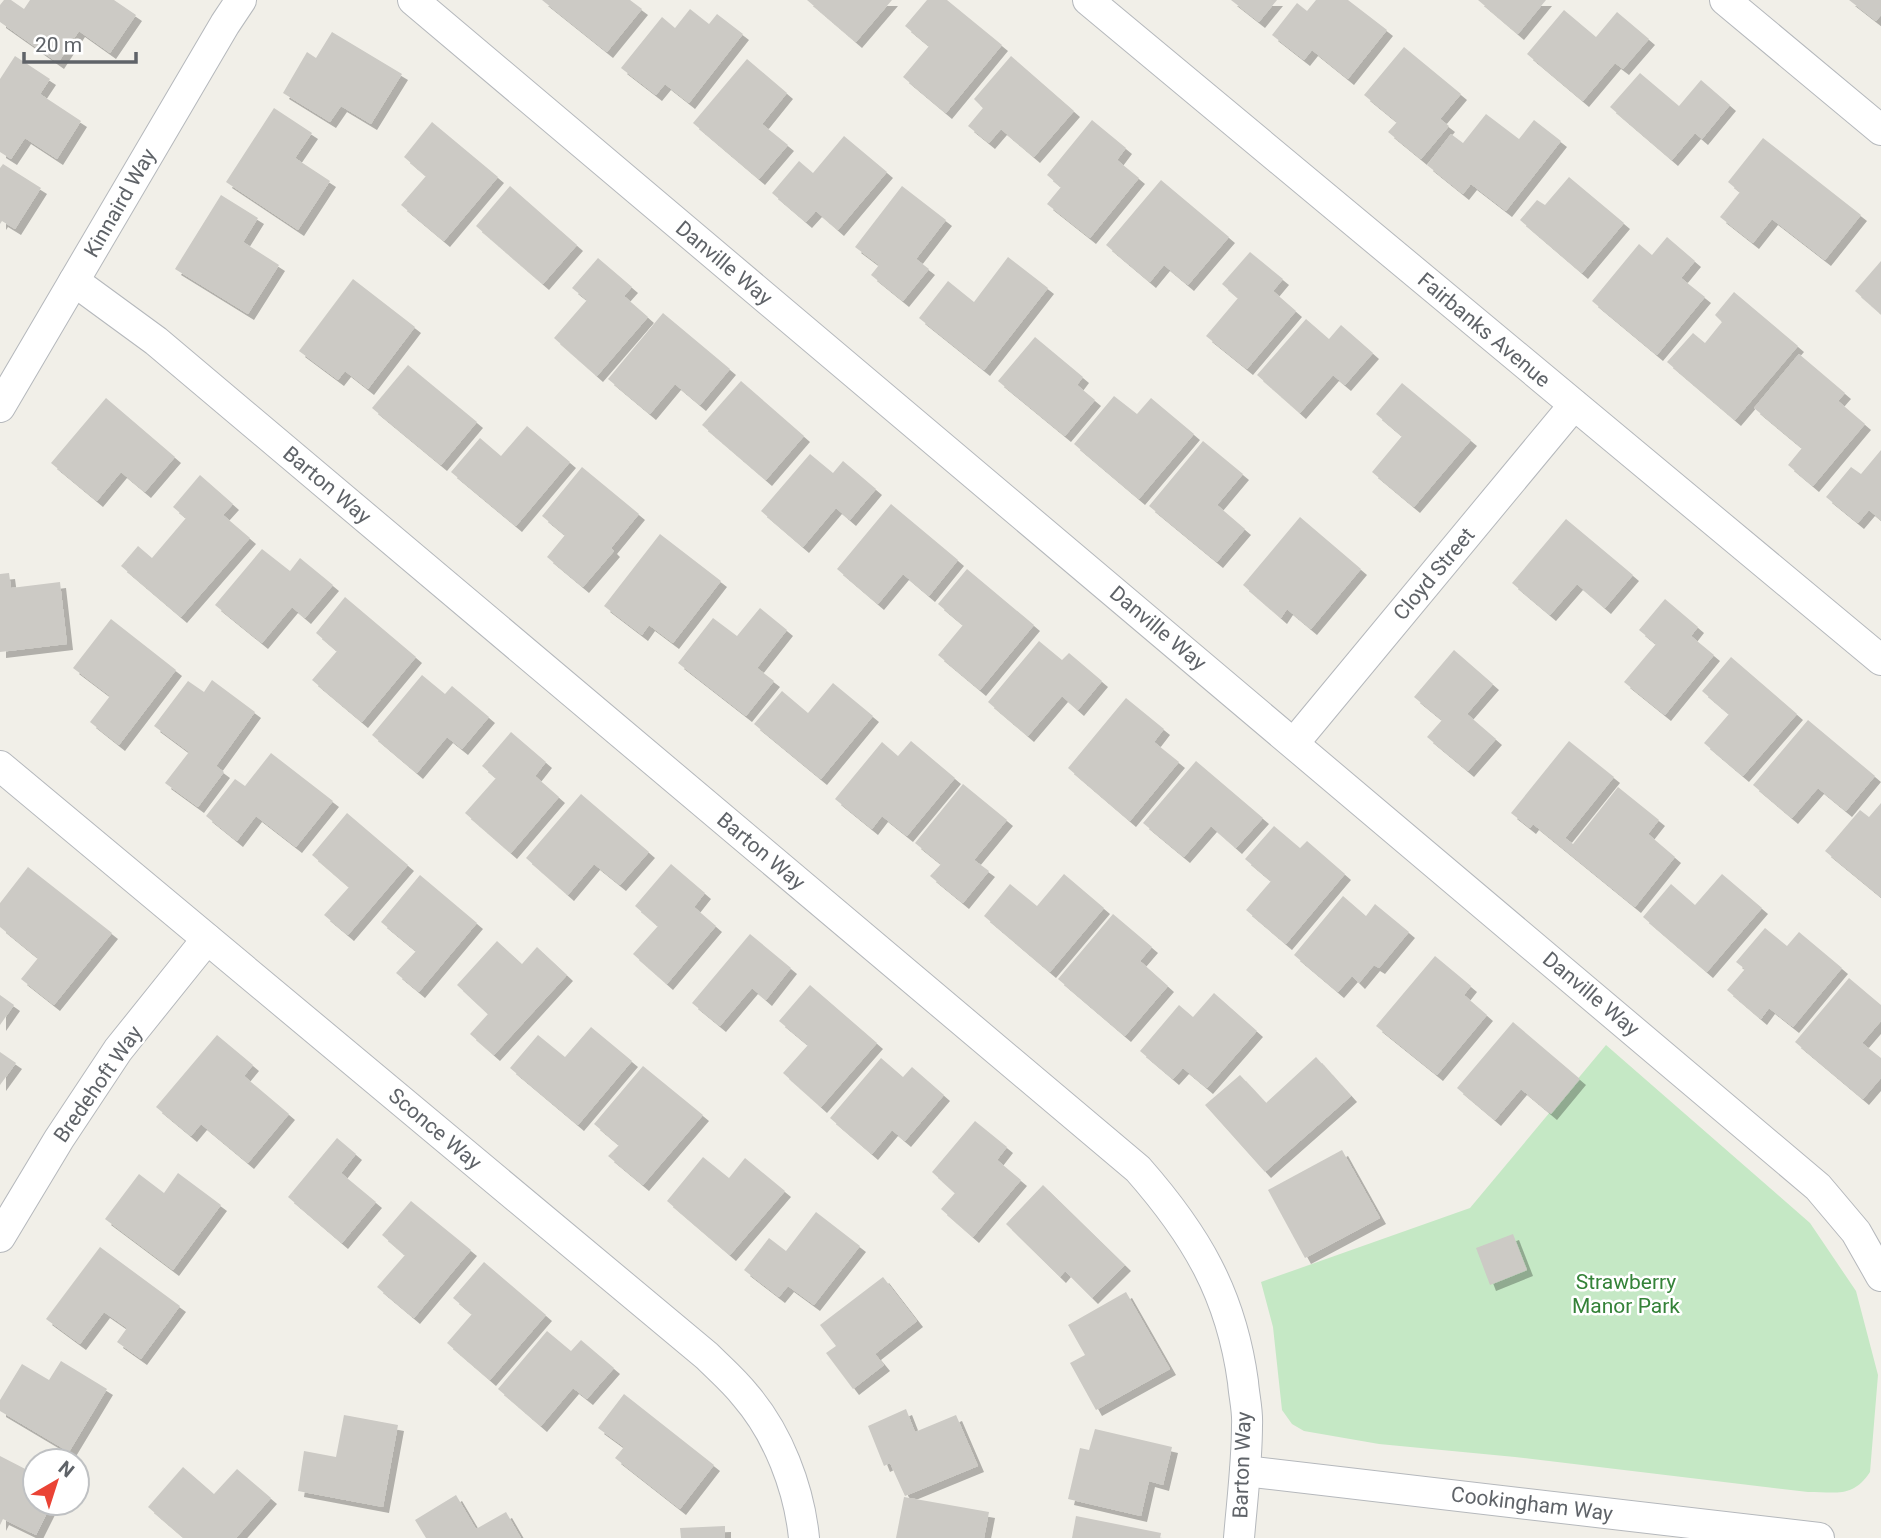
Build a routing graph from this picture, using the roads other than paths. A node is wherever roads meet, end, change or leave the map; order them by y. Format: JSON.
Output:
{"nodes":[{"id":1,"x":241,"y":0,"type":"edge"},
{"id":2,"x":413,"y":0,"type":"edge"},
{"id":3,"x":1088,"y":0,"type":"edge"},
{"id":4,"x":1725,"y":0,"type":"edge"},
{"id":5,"x":1881,"y":130,"type":"edge"},
{"id":6,"x":74,"y":281,"type":"junction"},
{"id":7,"x":1574,"y":405,"type":"junction"},
{"id":8,"x":0,"y":407,"type":"edge"},
{"id":9,"x":1881,"y":660,"type":"edge"},
{"id":10,"x":1294,"y":743,"type":"junction"},
{"id":11,"x":0,"y":766,"type":"edge"},
{"id":12,"x":207,"y":939,"type":"junction"},
{"id":13,"x":0,"y":1237,"type":"edge"},
{"id":14,"x":1881,"y":1276,"type":"edge"},
{"id":15,"x":1245,"y":1471,"type":"junction"},
{"id":16,"x":804,"y":1538,"type":"edge"},
{"id":17,"x":1239,"y":1538,"type":"edge"},
{"id":18,"x":1818,"y":1538,"type":"edge"}],
"edges":[{"from":1,"to":6,"type":"street","name":"Kinnaird Way"},
{"from":2,"to":10,"type":"street","name":"Danville Way"},
{"from":3,"to":7,"type":"street","name":"Fairbanks Avenue"},
{"from":4,"to":5,"type":"street"},
{"from":6,"to":8,"type":"street","name":"Kinnaird Way"},
{"from":6,"to":15,"type":"street","name":"Barton Way"},
{"from":7,"to":9,"type":"street","name":"Fairbanks Avenue"},
{"from":7,"to":10,"type":"street","name":"Cloyd Street"},
{"from":10,"to":14,"type":"street","name":"Danville Way"},
{"from":11,"to":12,"type":"street","name":"Sconce Way"},
{"from":12,"to":13,"type":"street","name":"Bredehoft Way"},
{"from":12,"to":16,"type":"street","name":"Sconce Way"},
{"from":15,"to":17,"type":"street","name":"Barton Way"},
{"from":15,"to":18,"type":"street","name":"Cookingham Way"}]}
